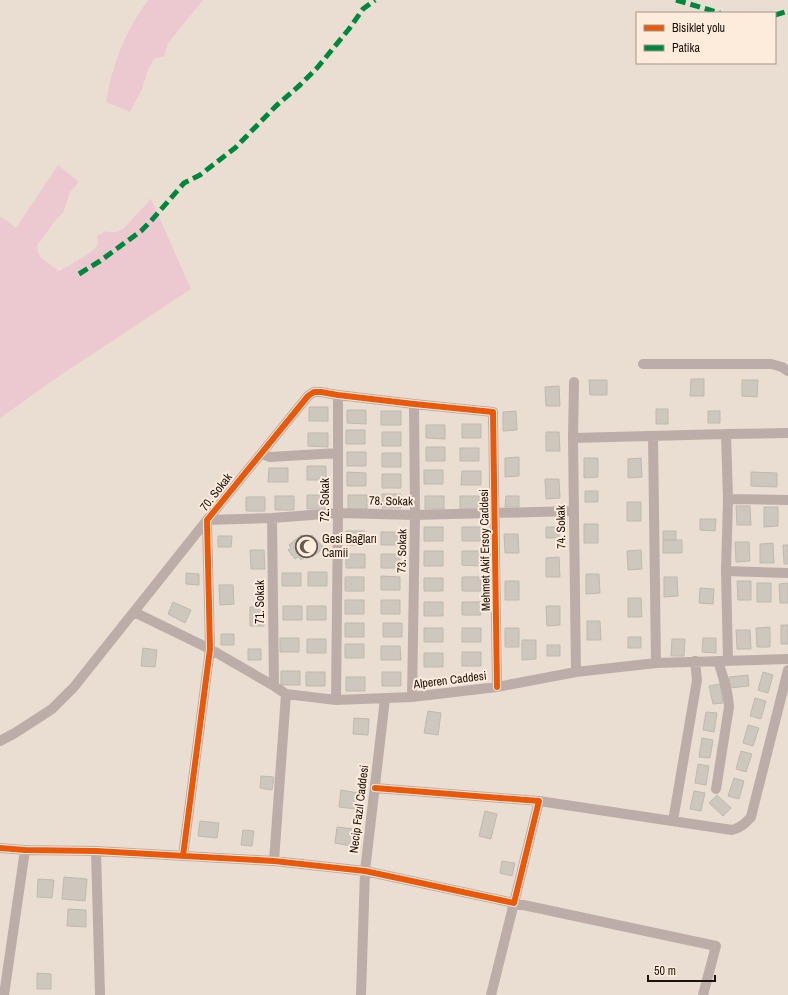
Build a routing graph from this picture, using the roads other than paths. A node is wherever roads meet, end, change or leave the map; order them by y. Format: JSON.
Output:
{"nodes":[{"id":1,"x":643,"y":364,"type":"dead end"},
{"id":2,"x":788,"y":371,"type":"edge"},
{"id":3,"x":574,"y":382,"type":"dead end"},
{"id":4,"x":338,"y":395,"type":"junction"},
{"id":5,"x":414,"y":404,"type":"junction"},
{"id":6,"x":788,"y":433,"type":"edge"},
{"id":7,"x":726,"y":434,"type":"junction"},
{"id":8,"x":653,"y":436,"type":"junction"},
{"id":9,"x":573,"y":438,"type":"junction"},
{"id":10,"x":338,"y":453,"type":"junction"},
{"id":11,"x":261,"y":454,"type":"junction"},
{"id":12,"x":728,"y":499,"type":"junction"},
{"id":13,"x":788,"y":500,"type":"edge"},
{"id":14,"x":574,"y":512,"type":"junction"},
{"id":15,"x":338,"y":513,"type":"junction"},
{"id":16,"x":495,"y":513,"type":"junction"},
{"id":17,"x":415,"y":515,"type":"junction"},
{"id":18,"x":272,"y":518,"type":"junction"},
{"id":19,"x":207,"y":520,"type":"junction"},
{"id":20,"x":726,"y":571,"type":"junction"},
{"id":21,"x":788,"y":573,"type":"edge"},
{"id":22,"x":134,"y":612,"type":"junction"},
{"id":23,"x":210,"y":649,"type":"junction"},
{"id":24,"x":788,"y":660,"type":"edge"},
{"id":25,"x":723,"y":661,"type":"junction"},
{"id":26,"x":695,"y":662,"type":"junction"},
{"id":27,"x":656,"y":663,"type":"junction"},
{"id":28,"x":788,"y":670,"type":"edge"},
{"id":29,"x":576,"y":672,"type":"junction"},
{"id":30,"x":274,"y":686,"type":"junction"},
{"id":31,"x":497,"y":687,"type":"junction"},
{"id":32,"x":286,"y":694,"type":"junction"},
{"id":33,"x":412,"y":698,"type":"junction"},
{"id":34,"x":386,"y":699,"type":"junction"},
{"id":35,"x":336,"y":700,"type":"junction"},
{"id":36,"x":0,"y":741,"type":"edge"},
{"id":37,"x":375,"y":788,"type":"junction"},
{"id":38,"x":716,"y":789,"type":"dead end"},
{"id":39,"x":539,"y":801,"type":"junction"},
{"id":40,"x":672,"y":821,"type":"junction"},
{"id":41,"x":0,"y":848,"type":"edge"},
{"id":42,"x":25,"y":850,"type":"junction"},
{"id":43,"x":96,"y":851,"type":"junction"},
{"id":44,"x":183,"y":856,"type":"junction"},
{"id":45,"x":274,"y":861,"type":"junction"},
{"id":46,"x":365,"y":871,"type":"junction"},
{"id":47,"x":514,"y":903,"type":"junction"},
{"id":48,"x":4,"y":995,"type":"edge"},
{"id":49,"x":100,"y":995,"type":"edge"},
{"id":50,"x":361,"y":995,"type":"edge"},
{"id":51,"x":491,"y":995,"type":"edge"},
{"id":52,"x":703,"y":995,"type":"edge"}],
"edges":[{"from":1,"to":2,"type":"street"},
{"from":3,"to":9,"type":"street","name":"74. Sokak"},
{"from":4,"to":5,"type":"street"},
{"from":4,"to":10,"type":"street","name":"72. Sokak"},
{"from":4,"to":11,"type":"street","name":"70. Sokak"},
{"from":5,"to":16,"type":"street","name":"Mehmet Akif Ersoy Caddesi"},
{"from":5,"to":17,"type":"street","name":"73. Sokak"},
{"from":6,"to":7,"type":"street"},
{"from":7,"to":8,"type":"street"},
{"from":7,"to":12,"type":"street"},
{"from":8,"to":9,"type":"street"},
{"from":8,"to":27,"type":"street"},
{"from":9,"to":14,"type":"street","name":"74. Sokak"},
{"from":10,"to":11,"type":"street"},
{"from":10,"to":15,"type":"street","name":"72. Sokak"},
{"from":11,"to":19,"type":"street","name":"70. Sokak"},
{"from":12,"to":13,"type":"street"},
{"from":12,"to":20,"type":"street"},
{"from":14,"to":16,"type":"street","name":"78. Sokak"},
{"from":14,"to":29,"type":"street","name":"74. Sokak"},
{"from":15,"to":17,"type":"street","name":"78. Sokak"},
{"from":15,"to":18,"type":"street","name":"78. Sokak"},
{"from":15,"to":35,"type":"street","name":"72. Sokak"},
{"from":16,"to":17,"type":"street","name":"78. Sokak"},
{"from":16,"to":31,"type":"street","name":"Mehmet Akif Ersoy Caddesi"},
{"from":17,"to":33,"type":"street","name":"73. Sokak"},
{"from":18,"to":19,"type":"street","name":"78. Sokak"},
{"from":18,"to":30,"type":"street","name":"71. Sokak"},
{"from":19,"to":22,"type":"street"},
{"from":19,"to":23,"type":"street","name":"70. Sokak"},
{"from":20,"to":21,"type":"street"},
{"from":20,"to":25,"type":"street"},
{"from":22,"to":23,"type":"street","name":"Alperen Caddesi"},
{"from":22,"to":36,"type":"street"},
{"from":23,"to":30,"type":"street","name":"Alperen Caddesi"},
{"from":23,"to":44,"type":"street","name":"70. Sokak"},
{"from":24,"to":25,"type":"street","name":"Alperen Caddesi"},
{"from":25,"to":26,"type":"street","name":"Alperen Caddesi"},
{"from":25,"to":38,"type":"street"},
{"from":26,"to":27,"type":"street","name":"Alperen Caddesi"},
{"from":26,"to":40,"type":"street"},
{"from":27,"to":29,"type":"street","name":"Alperen Caddesi"},
{"from":28,"to":40,"type":"street"},
{"from":29,"to":31,"type":"street","name":"Alperen Caddesi"},
{"from":30,"to":32,"type":"street","name":"Alperen Caddesi"},
{"from":31,"to":33,"type":"street","name":"Alperen Caddesi"},
{"from":32,"to":35,"type":"street","name":"Alperen Caddesi"},
{"from":32,"to":45,"type":"street"},
{"from":33,"to":34,"type":"street","name":"Alperen Caddesi"},
{"from":34,"to":35,"type":"street","name":"Alperen Caddesi"},
{"from":34,"to":37,"type":"street","name":"Necip Fazıl Caddesi"},
{"from":37,"to":39,"type":"street"},
{"from":37,"to":46,"type":"street","name":"Necip Fazıl Caddesi"},
{"from":39,"to":40,"type":"street"},
{"from":39,"to":47,"type":"street"},
{"from":41,"to":42,"type":"street"},
{"from":42,"to":43,"type":"street"},
{"from":42,"to":48,"type":"street"},
{"from":43,"to":44,"type":"street"},
{"from":43,"to":49,"type":"street"},
{"from":44,"to":45,"type":"street"},
{"from":45,"to":46,"type":"street"},
{"from":46,"to":47,"type":"street"},
{"from":46,"to":50,"type":"street","name":"Necip Fazıl Caddesi"},
{"from":47,"to":51,"type":"street"},
{"from":47,"to":52,"type":"street"}]}
